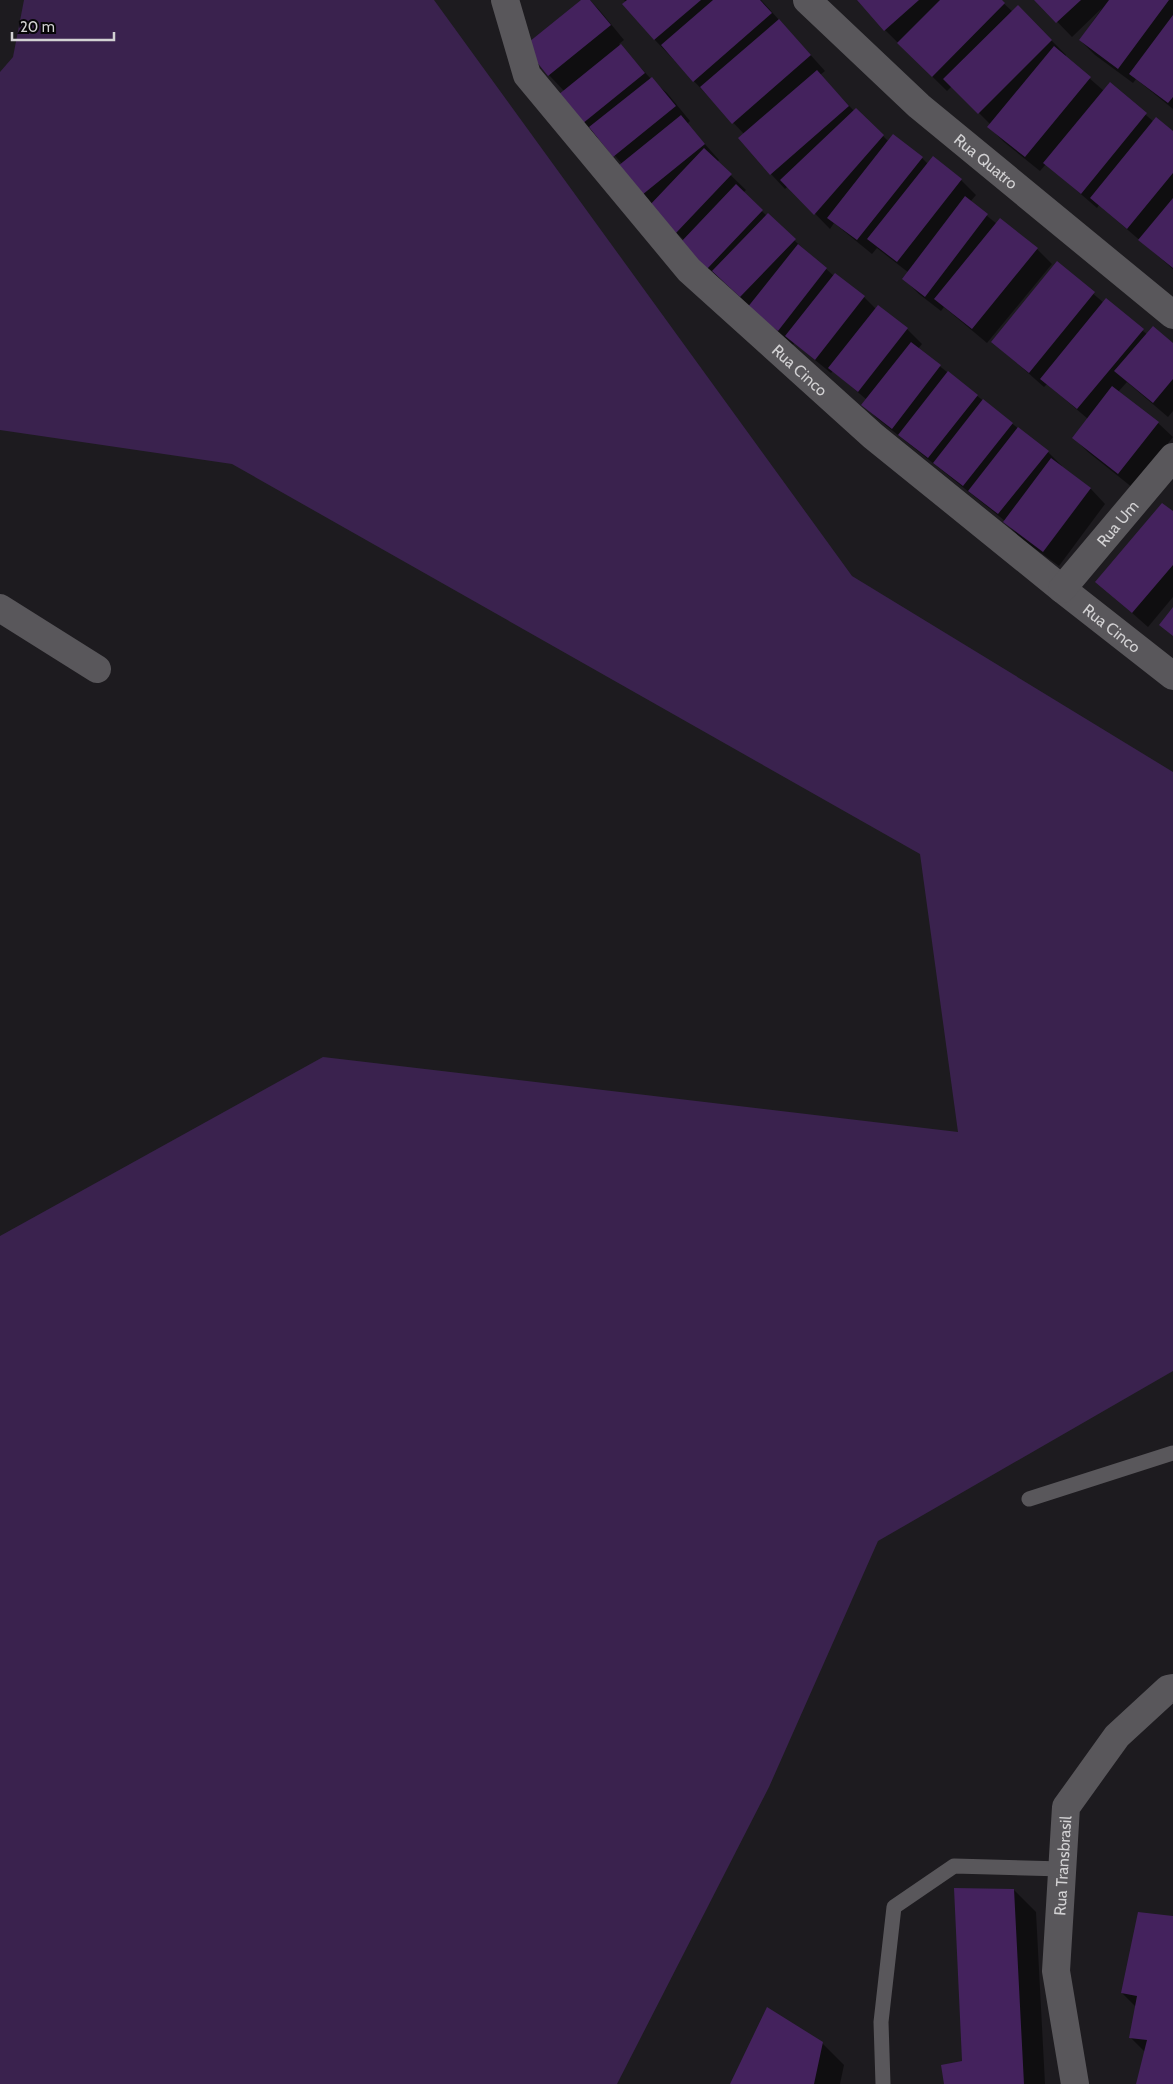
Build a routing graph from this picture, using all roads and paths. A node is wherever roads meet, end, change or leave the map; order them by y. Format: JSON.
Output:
{"nodes":[{"id":1,"x":505,"y":0,"type":"edge"},
{"id":2,"x":807,"y":0,"type":"edge"},
{"id":3,"x":1173,"y":315,"type":"edge"},
{"id":4,"x":1173,"y":457,"type":"edge"},
{"id":5,"x":1062,"y":589,"type":"junction"},
{"id":6,"x":0,"y":608,"type":"edge"},
{"id":7,"x":97,"y":669,"type":"dead end"},
{"id":8,"x":1173,"y":676,"type":"edge"},
{"id":9,"x":1173,"y":1453,"type":"edge"},
{"id":10,"x":1029,"y":1499,"type":"dead end"},
{"id":11,"x":1173,"y":1688,"type":"edge"},
{"id":12,"x":1062,"y":1869,"type":"junction"},
{"id":13,"x":883,"y":2084,"type":"edge"},
{"id":14,"x":1075,"y":2084,"type":"edge"}],
"edges":[{"from":1,"to":5,"type":"street","name":"Rua Cinco"},
{"from":2,"to":3,"type":"street","name":"Rua Quatro"},
{"from":4,"to":5,"type":"street","name":"Rua Um"},
{"from":5,"to":8,"type":"street","name":"Rua Cinco"},
{"from":6,"to":7,"type":"street"},
{"from":9,"to":10,"type":"lane"},
{"from":11,"to":12,"type":"street","name":"Rua Transbrasil"},
{"from":12,"to":13,"type":"lane"},
{"from":12,"to":14,"type":"street","name":"Rua Transbrasil"}]}
